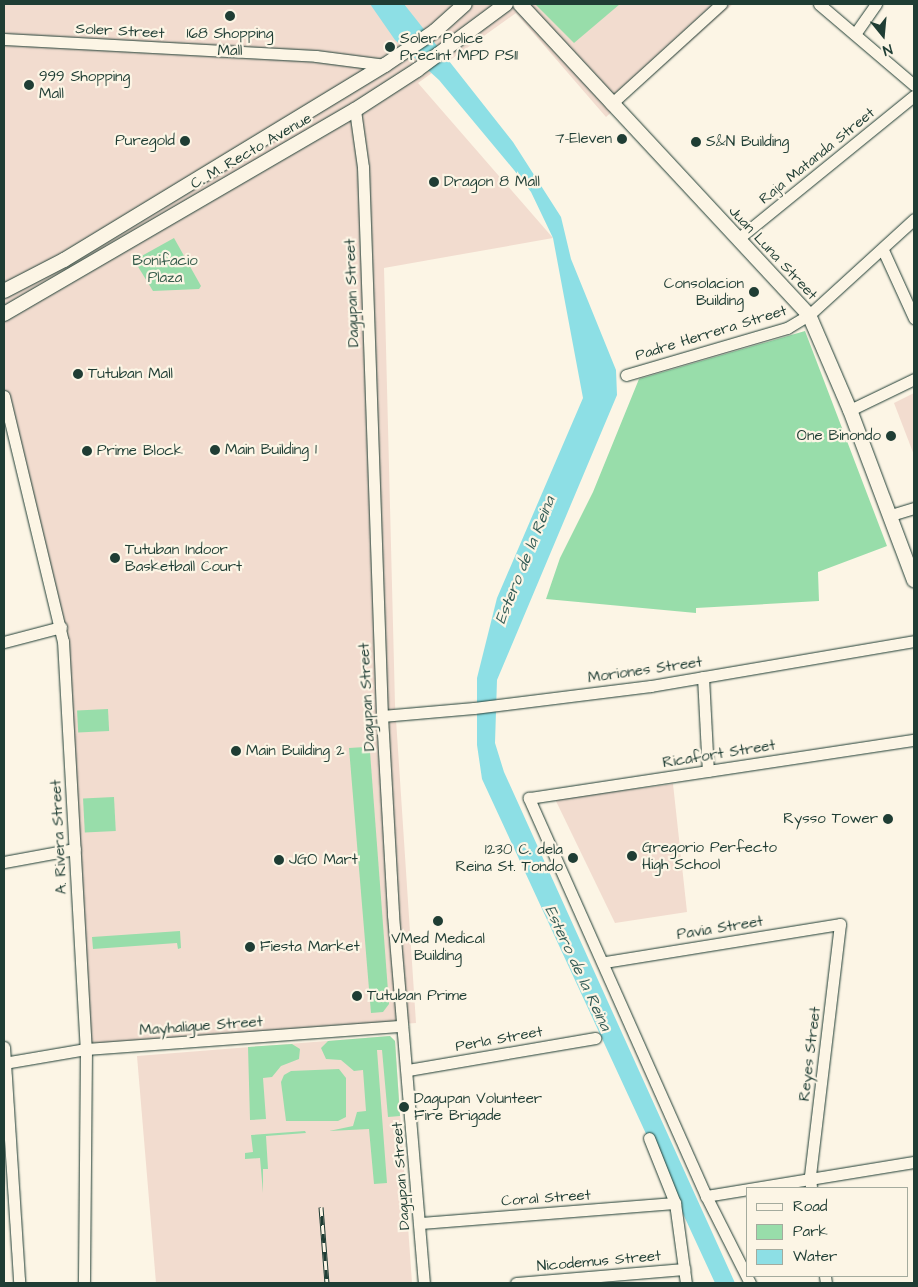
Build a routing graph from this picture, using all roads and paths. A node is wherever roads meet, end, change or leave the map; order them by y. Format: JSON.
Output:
{"nodes":[{"id":1,"x":465,"y":4,"type":"edge"},
{"id":2,"x":506,"y":4,"type":"edge"},
{"id":3,"x":520,"y":4,"type":"edge"},
{"id":4,"x":721,"y":4,"type":"edge"},
{"id":5,"x":819,"y":4,"type":"edge"},
{"id":6,"x":876,"y":4,"type":"edge"},
{"id":7,"x":855,"y":34,"type":"junction"},
{"id":8,"x":4,"y":39,"type":"edge"},
{"id":9,"x":385,"y":66,"type":"junction"},
{"id":10,"x":914,"y":85,"type":"edge"},
{"id":11,"x":914,"y":96,"type":"edge"},
{"id":12,"x":611,"y":104,"type":"junction"},
{"id":13,"x":355,"y":110,"type":"junction"},
{"id":14,"x":914,"y":219,"type":"edge"},
{"id":15,"x":739,"y":238,"type":"junction"},
{"id":16,"x":883,"y":250,"type":"junction"},
{"id":17,"x":4,"y":290,"type":"edge"},
{"id":18,"x":4,"y":314,"type":"edge"},
{"id":19,"x":809,"y":316,"type":"junction"},
{"id":20,"x":914,"y":318,"type":"edge"},
{"id":21,"x":626,"y":374,"type":"dead end"},
{"id":22,"x":914,"y":379,"type":"edge"},
{"id":23,"x":4,"y":396,"type":"edge"},
{"id":24,"x":850,"y":410,"type":"junction"},
{"id":25,"x":914,"y":508,"type":"edge"},
{"id":26,"x":891,"y":515,"type":"junction"},
{"id":27,"x":914,"y":580,"type":"edge"},
{"id":28,"x":61,"y":627,"type":"junction"},
{"id":29,"x":913,"y":640,"type":"edge"},
{"id":30,"x":4,"y":642,"type":"edge"},
{"id":31,"x":703,"y":677,"type":"junction"},
{"id":32,"x":382,"y":716,"type":"junction"},
{"id":33,"x":914,"y":740,"type":"edge"},
{"id":34,"x":708,"y":771,"type":"junction"},
{"id":35,"x":75,"y":849,"type":"junction"},
{"id":36,"x":4,"y":862,"type":"edge"},
{"id":37,"x":840,"y":924,"type":"joint"},
{"id":38,"x":605,"y":962,"type":"junction"},
{"id":39,"x":402,"y":1026,"type":"junction"},
{"id":40,"x":595,"y":1038,"type":"dead end"},
{"id":41,"x":4,"y":1047,"type":"edge"},
{"id":42,"x":86,"y":1049,"type":"junction"},
{"id":43,"x":5,"y":1063,"type":"edge"},
{"id":44,"x":408,"y":1070,"type":"junction"},
{"id":45,"x":649,"y":1138,"type":"dead end"},
{"id":46,"x":914,"y":1162,"type":"edge"},
{"id":47,"x":810,"y":1176,"type":"junction"},
{"id":48,"x":753,"y":1187,"type":"edge"},
{"id":49,"x":811,"y":1187,"type":"edge"},
{"id":50,"x":746,"y":1188,"type":"edge"},
{"id":51,"x":706,"y":1196,"type":"junction"},
{"id":52,"x":675,"y":1203,"type":"junction"},
{"id":53,"x":420,"y":1223,"type":"junction"},
{"id":54,"x":684,"y":1269,"type":"junction"},
{"id":55,"x":746,"y":1275,"type":"edge"},
{"id":56,"x":19,"y":1282,"type":"edge"},
{"id":57,"x":84,"y":1283,"type":"edge"},
{"id":58,"x":424,"y":1283,"type":"edge"},
{"id":59,"x":516,"y":1283,"type":"edge"},
{"id":60,"x":686,"y":1283,"type":"edge"}],
"edges":[{"from":1,"to":9,"type":"main road","name":"C. M. Recto Avenue"},
{"from":2,"to":13,"type":"main road","name":"C. M. Recto Avenue"},
{"from":3,"to":12,"type":"main road","name":"Juan Luna Street"},
{"from":4,"to":12,"type":"street"},
{"from":5,"to":7,"type":"street"},
{"from":6,"to":7,"type":"street"},
{"from":7,"to":10,"type":"street"},
{"from":8,"to":9,"type":"street","name":"Soler Street"},
{"from":9,"to":17,"type":"main road","name":"C. M. Recto Avenue"},
{"from":11,"to":15,"type":"street","name":"Raja Matanda Street"},
{"from":12,"to":15,"type":"main road","name":"Juan Luna Street"},
{"from":13,"to":18,"type":"main road","name":"C. M. Recto Avenue"},
{"from":13,"to":32,"type":"street","name":"Dagupan Street"},
{"from":14,"to":16,"type":"street","name":"Padre Herrera Street"},
{"from":15,"to":19,"type":"main road","name":"Juan Luna Street"},
{"from":16,"to":19,"type":"street","name":"Padre Herrera Street"},
{"from":16,"to":20,"type":"street"},
{"from":19,"to":21,"type":"street","name":"Padre Herrera Street"},
{"from":19,"to":24,"type":"main road","name":"Juan Luna Street"},
{"from":22,"to":24,"type":"street"},
{"from":23,"to":28,"type":"street","name":"A. Rivera Street"},
{"from":24,"to":26,"type":"main road","name":"Juan Luna Street"},
{"from":25,"to":26,"type":"street"},
{"from":26,"to":27,"type":"main road","name":"Juan Luna Street"},
{"from":28,"to":30,"type":"street"},
{"from":28,"to":35,"type":"street","name":"A. Rivera Street"},
{"from":29,"to":31,"type":"street","name":"Moriones Street"},
{"from":31,"to":32,"type":"street","name":"Moriones Street"},
{"from":31,"to":34,"type":"street"},
{"from":32,"to":39,"type":"street","name":"Dagupan Street"},
{"from":33,"to":34,"type":"street","name":"Ricafort Street"},
{"from":34,"to":38,"type":"street","name":"Ricafort Street"},
{"from":35,"to":36,"type":"street"},
{"from":35,"to":42,"type":"street","name":"A. Rivera Street"},
{"from":37,"to":38,"type":"street","name":"Pavia Street"},
{"from":37,"to":47,"type":"street","name":"Reyes Street"},
{"from":38,"to":51,"type":"street"},
{"from":39,"to":42,"type":"street","name":"Mayhaligue Street"},
{"from":39,"to":44,"type":"street","name":"Dagupan Street"},
{"from":40,"to":44,"type":"street","name":"Perla Street"},
{"from":41,"to":43,"type":"street"},
{"from":42,"to":43,"type":"street","name":"Mayhaligue Street"},
{"from":42,"to":57,"type":"street","name":"A. Rivera Street"},
{"from":43,"to":56,"type":"street"},
{"from":44,"to":53,"type":"street","name":"Dagupan Street"},
{"from":45,"to":52,"type":"street"},
{"from":46,"to":47,"type":"street"},
{"from":47,"to":48,"type":"street"},
{"from":47,"to":49,"type":"street","name":"Reyes Street"},
{"from":50,"to":51,"type":"street"},
{"from":51,"to":55,"type":"street"},
{"from":52,"to":53,"type":"street","name":"Coral Street"},
{"from":52,"to":54,"type":"street"},
{"from":53,"to":58,"type":"street","name":"Dagupan Street"},
{"from":54,"to":59,"type":"street","name":"Nicodemus Street"},
{"from":54,"to":60,"type":"street"}]}
